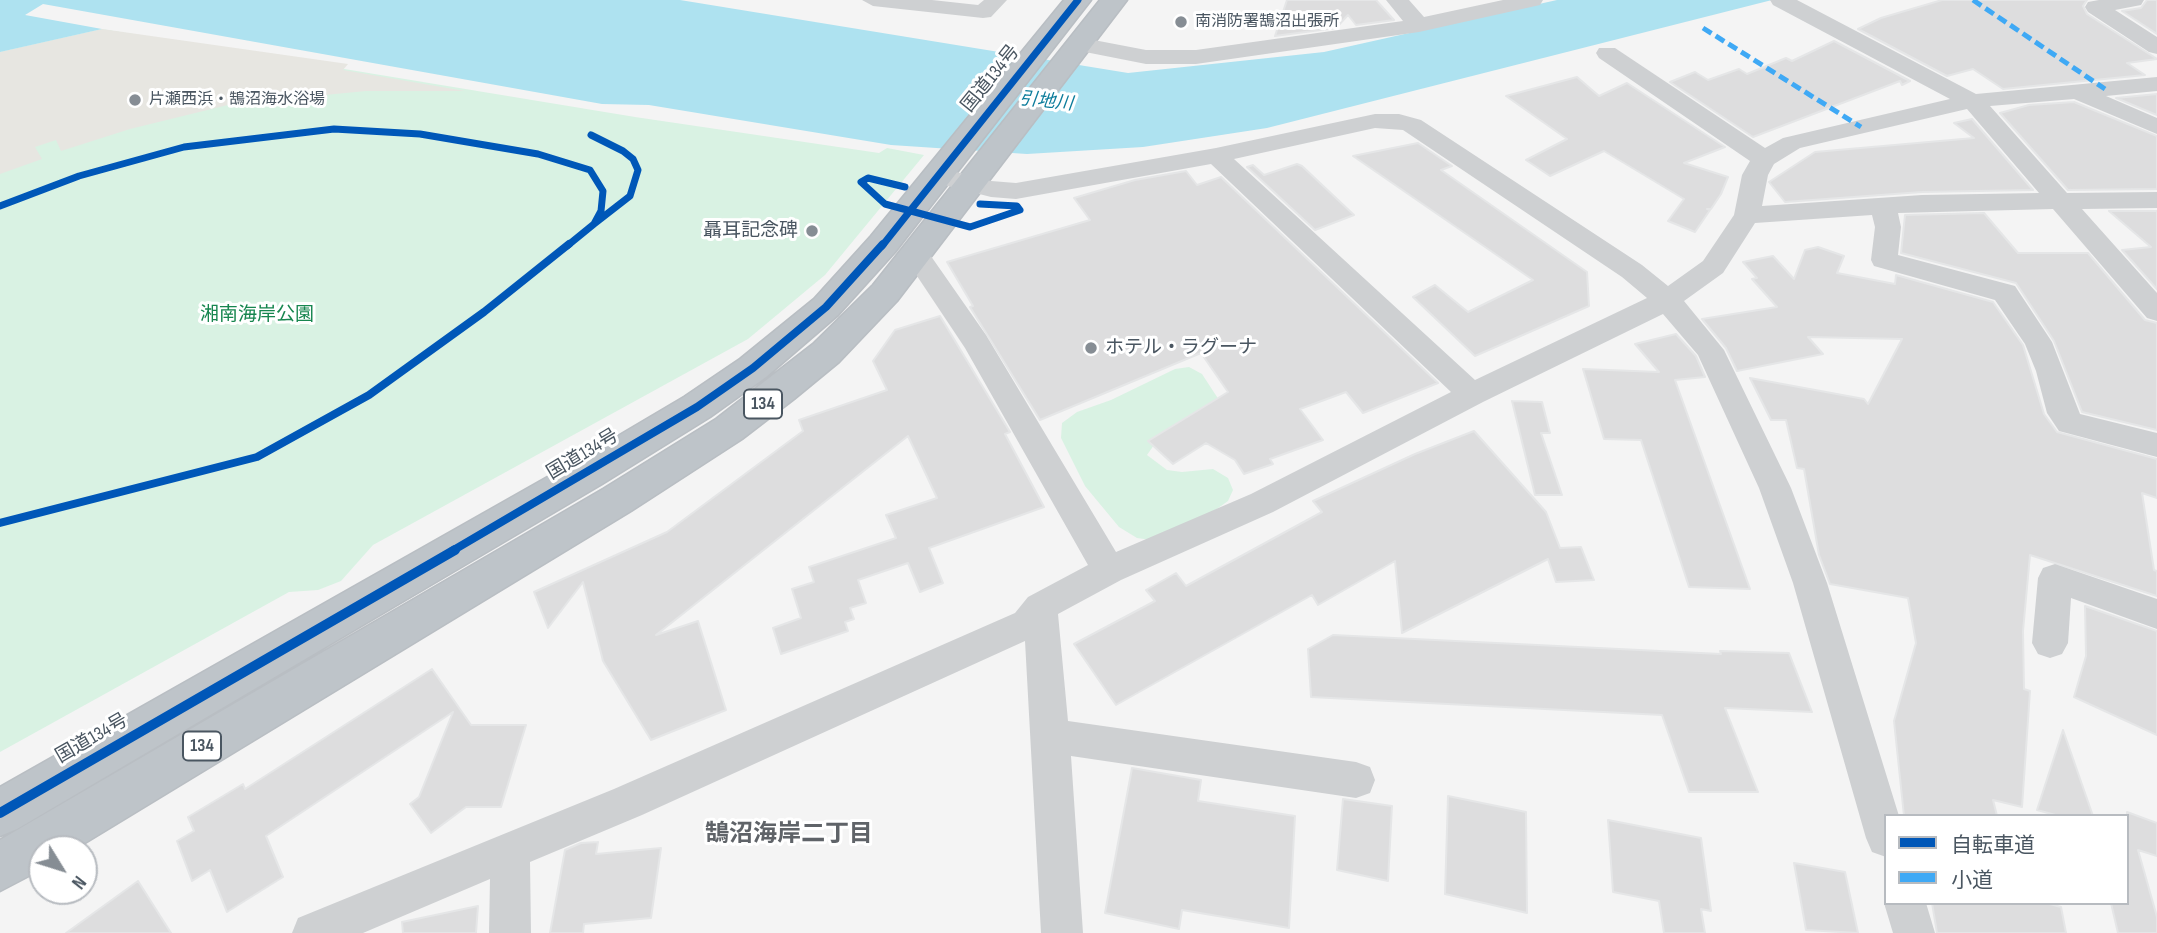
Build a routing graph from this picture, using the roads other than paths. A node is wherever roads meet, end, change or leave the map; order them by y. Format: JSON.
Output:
{"nodes":[{"id":1,"x":880,"y":0,"type":"edge"},
{"id":2,"x":996,"y":0,"type":"edge"},
{"id":3,"x":1078,"y":0,"type":"edge"},
{"id":4,"x":1114,"y":0,"type":"edge"},
{"id":5,"x":1396,"y":0,"type":"edge"},
{"id":6,"x":1532,"y":0,"type":"edge"},
{"id":7,"x":1781,"y":0,"type":"edge"},
{"id":8,"x":2133,"y":0,"type":"edge"},
{"id":9,"x":935,"y":3,"type":"edge"},
{"id":10,"x":1419,"y":25,"type":"junction"},
{"id":11,"x":2157,"y":47,"type":"edge"},
{"id":12,"x":1072,"y":52,"type":"junction"},
{"id":13,"x":1606,"y":53,"type":"dead end"},
{"id":14,"x":2157,"y":84,"type":"edge"},
{"id":15,"x":2076,"y":91,"type":"junction"},
{"id":16,"x":1972,"y":101,"type":"junction"},
{"id":17,"x":2157,"y":127,"type":"edge"},
{"id":18,"x":1216,"y":156,"type":"junction"},
{"id":19,"x":1764,"y":159,"type":"junction"},
{"id":20,"x":961,"y":170,"type":"junction"},
{"id":21,"x":2059,"y":200,"type":"junction"},
{"id":22,"x":2157,"y":200,"type":"edge"},
{"id":23,"x":1883,"y":206,"type":"junction"},
{"id":24,"x":1747,"y":215,"type":"junction"},
{"id":25,"x":916,"y":255,"type":"junction"},
{"id":26,"x":1667,"y":300,"type":"junction"},
{"id":27,"x":2157,"y":311,"type":"edge"},
{"id":28,"x":1472,"y":394,"type":"junction"},
{"id":29,"x":2157,"y":445,"type":"edge"},
{"id":30,"x":470,"y":563,"type":"junction"},
{"id":31,"x":1109,"y":570,"type":"junction"},
{"id":32,"x":1040,"y":607,"type":"junction"},
{"id":33,"x":393,"y":609,"type":"junction"},
{"id":34,"x":2157,"y":614,"type":"edge"},
{"id":35,"x":2050,"y":643,"type":"dead end"},
{"id":36,"x":1051,"y":736,"type":"junction"},
{"id":37,"x":1356,"y":780,"type":"dead end"},
{"id":38,"x":0,"y":813,"type":"edge"},
{"id":39,"x":1884,"y":831,"type":"edge"},
{"id":40,"x":510,"y":852,"type":"junction"},
{"id":41,"x":0,"y":867,"type":"edge"},
{"id":42,"x":1907,"y":905,"type":"edge"},
{"id":43,"x":313,"y":933,"type":"edge"},
{"id":44,"x":510,"y":933,"type":"edge"},
{"id":45,"x":1062,"y":933,"type":"edge"},
{"id":46,"x":1914,"y":933,"type":"edge"}],
"edges":[{"from":1,"to":9,"type":"street"},
{"from":2,"to":9,"type":"street"},
{"from":3,"to":20,"type":"highway","name":"国道134号","number":"134"},
{"from":4,"to":12,"type":"highway","name":"国道134号","number":"134"},
{"from":5,"to":10,"type":"street"},
{"from":6,"to":10,"type":"street"},
{"from":7,"to":16,"type":"street"},
{"from":8,"to":11,"type":"street"},
{"from":10,"to":12,"type":"street"},
{"from":12,"to":20,"type":"highway","name":"国道134号","number":"134"},
{"from":13,"to":19,"type":"street"},
{"from":14,"to":15,"type":"street"},
{"from":15,"to":16,"type":"street"},
{"from":15,"to":17,"type":"street"},
{"from":16,"to":19,"type":"street"},
{"from":16,"to":21,"type":"street"},
{"from":18,"to":20,"type":"street"},
{"from":18,"to":26,"type":"street"},
{"from":18,"to":28,"type":"street"},
{"from":19,"to":24,"type":"street"},
{"from":20,"to":25,"type":"highway","name":"国道134号","number":"134"},
{"from":20,"to":30,"type":"highway","name":"国道134号","number":"134"},
{"from":21,"to":22,"type":"street"},
{"from":21,"to":23,"type":"street"},
{"from":21,"to":27,"type":"street"},
{"from":23,"to":24,"type":"street"},
{"from":23,"to":29,"type":"street"},
{"from":24,"to":26,"type":"street"},
{"from":25,"to":30,"type":"highway","name":"国道134号","number":"134"},
{"from":25,"to":31,"type":"street"},
{"from":26,"to":28,"type":"street"},
{"from":26,"to":39,"type":"street"},
{"from":28,"to":31,"type":"street"},
{"from":30,"to":33,"type":"highway","name":"国道134号","number":"134"},
{"from":31,"to":32,"type":"street"},
{"from":32,"to":36,"type":"street"},
{"from":32,"to":40,"type":"street"},
{"from":33,"to":38,"type":"highway","name":"国道134号","number":"134"},
{"from":33,"to":41,"type":"highway","name":"国道134号","number":"134"},
{"from":34,"to":35,"type":"street"},
{"from":36,"to":37,"type":"street"},
{"from":36,"to":45,"type":"street"},
{"from":40,"to":43,"type":"street"},
{"from":40,"to":44,"type":"street"},
{"from":42,"to":46,"type":"street"}]}
